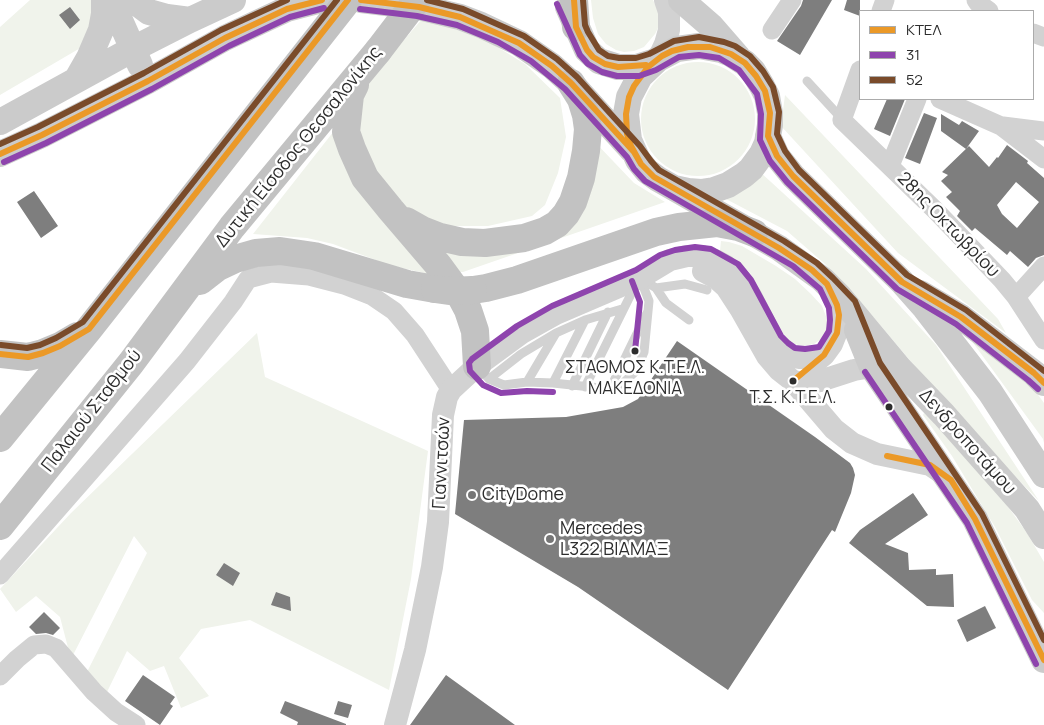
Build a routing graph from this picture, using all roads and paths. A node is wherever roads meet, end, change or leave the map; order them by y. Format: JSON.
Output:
{"nodes":[{"id":1,"x":104,"y":0,"type":"edge"},
{"id":2,"x":111,"y":0,"type":"edge"},
{"id":3,"x":133,"y":0,"type":"edge"},
{"id":4,"x":233,"y":0,"type":"edge"},
{"id":5,"x":322,"y":0,"type":"edge"},
{"id":6,"x":348,"y":0,"type":"edge"},
{"id":7,"x":361,"y":0,"type":"edge"},
{"id":8,"x":417,"y":0,"type":"edge"},
{"id":9,"x":565,"y":0,"type":"edge"},
{"id":10,"x":574,"y":0,"type":"edge"},
{"id":11,"x":665,"y":0,"type":"edge"},
{"id":12,"x":681,"y":0,"type":"edge"},
{"id":13,"x":792,"y":0,"type":"edge"},
{"id":14,"x":976,"y":0,"type":"edge"},
{"id":15,"x":987,"y":10,"type":"edge"},
{"id":16,"x":190,"y":20,"type":"junction"},
{"id":17,"x":576,"y":27,"type":"junction"},
{"id":18,"x":772,"y":30,"type":"dead end"},
{"id":19,"x":133,"y":49,"type":"junction"},
{"id":20,"x":655,"y":60,"type":"junction"},
{"id":21,"x":740,"y":60,"type":"junction"},
{"id":22,"x":859,"y":73,"type":"edge"},
{"id":23,"x":358,"y":77,"type":"junction"},
{"id":24,"x":78,"y":79,"type":"junction"},
{"id":25,"x":148,"y":81,"type":"junction"},
{"id":26,"x":807,"y":81,"type":"dead end"},
{"id":27,"x":571,"y":83,"type":"junction"},
{"id":28,"x":917,"y":100,"type":"edge"},
{"id":29,"x":942,"y":100,"type":"edge"},
{"id":30,"x":842,"y":120,"type":"junction"},
{"id":31,"x":0,"y":122,"type":"edge"},
{"id":32,"x":1001,"y":126,"type":"junction"},
{"id":33,"x":1044,"y":131,"type":"edge"},
{"id":34,"x":768,"y":136,"type":"junction"},
{"id":35,"x":634,"y":152,"type":"junction"},
{"id":36,"x":0,"y":154,"type":"edge"},
{"id":37,"x":1044,"y":159,"type":"edge"},
{"id":38,"x":890,"y":166,"type":"junction"},
{"id":39,"x":710,"y":196,"type":"junction"},
{"id":40,"x":390,"y":210,"type":"junction"},
{"id":41,"x":656,"y":232,"type":"junction"},
{"id":42,"x":754,"y":233,"type":"junction"},
{"id":43,"x":1044,"y":266,"type":"edge"},
{"id":44,"x":902,"y":282,"type":"junction"},
{"id":45,"x":648,"y":283,"type":"junction"},
{"id":46,"x":828,"y":284,"type":"junction"},
{"id":47,"x":707,"y":290,"type":"dead end"},
{"id":48,"x":183,"y":295,"type":"junction"},
{"id":49,"x":1016,"y":297,"type":"junction"},
{"id":50,"x":848,"y":306,"type":"junction"},
{"id":51,"x":622,"y":309,"type":"junction"},
{"id":52,"x":648,"y":310,"type":"junction"},
{"id":53,"x":608,"y":312,"type":"junction"},
{"id":54,"x":585,"y":320,"type":"junction"},
{"id":55,"x":688,"y":320,"type":"dead end"},
{"id":56,"x":89,"y":329,"type":"junction"},
{"id":57,"x":556,"y":332,"type":"junction"},
{"id":58,"x":1044,"y":340,"type":"edge"},
{"id":59,"x":0,"y":354,"type":"edge"},
{"id":60,"x":824,"y":355,"type":"junction"},
{"id":61,"x":872,"y":367,"type":"junction"},
{"id":62,"x":900,"y":369,"type":"junction"},
{"id":63,"x":483,"y":373,"type":"junction"},
{"id":64,"x":793,"y":381,"type":"junction"},
{"id":65,"x":527,"y":382,"type":"junction"},
{"id":66,"x":553,"y":383,"type":"junction"},
{"id":67,"x":1044,"y":383,"type":"edge"},
{"id":68,"x":572,"y":386,"type":"junction"},
{"id":69,"x":585,"y":387,"type":"junction"},
{"id":70,"x":610,"y":389,"type":"junction"},
{"id":71,"x":451,"y":390,"type":"junction"},
{"id":72,"x":0,"y":438,"type":"edge"},
{"id":73,"x":1044,"y":475,"type":"edge"},
{"id":74,"x":951,"y":480,"type":"junction"},
{"id":75,"x":6,"y":519,"type":"edge"},
{"id":76,"x":1044,"y":536,"type":"edge"},
{"id":77,"x":0,"y":575,"type":"edge"},
{"id":78,"x":1016,"y":604,"type":"junction"},
{"id":79,"x":1044,"y":627,"type":"edge"},
{"id":80,"x":1044,"y":660,"type":"edge"},
{"id":81,"x":0,"y":676,"type":"edge"},
{"id":82,"x":136,"y":725,"type":"edge"},
{"id":83,"x":395,"y":725,"type":"edge"}],
"edges":[{"from":1,"to":24,"type":"main road"},
{"from":2,"to":19,"type":"main road"},
{"from":3,"to":16,"type":"main road"},
{"from":4,"to":16,"type":"main road"},
{"from":5,"to":25,"type":"main road"},
{"from":6,"to":56,"type":"highway"},
{"from":7,"to":27,"type":"main road","name":"Δενδροποτάμου"},
{"from":8,"to":23,"type":"highway","name":"Δυτική Είσοδος Θεσσαλονίκης","bridge":true},
{"from":9,"to":17,"type":"main road"},
{"from":10,"to":17,"type":"highway"},
{"from":11,"to":20,"type":"street"},
{"from":12,"to":21,"type":"main road"},
{"from":13,"to":18,"type":"street"},
{"from":14,"to":15,"type":"street"},
{"from":16,"to":19,"type":"main road"},
{"from":17,"to":20,"type":"main road"},
{"from":19,"to":24,"type":"main road"},
{"from":19,"to":25,"type":"main road"},
{"from":20,"to":21,"type":"main road","name":"Δενδροποτάμου"},
{"from":20,"to":35,"type":"main road","name":"Δενδροποτάμου"},
{"from":21,"to":34,"type":"main road","name":"Δενδροποτάμου"},
{"from":22,"to":30,"type":"street"},
{"from":23,"to":40,"type":"highway"},
{"from":23,"to":48,"type":"highway","name":"Δυτική Είσοδος Θεσσαλονίκης"},
{"from":24,"to":31,"type":"main road"},
{"from":25,"to":36,"type":"main road"},
{"from":26,"to":30,"type":"lane"},
{"from":27,"to":35,"type":"main road","name":"Δενδροποτάμου"},
{"from":27,"to":40,"type":"highway"},
{"from":28,"to":38,"type":"street"},
{"from":29,"to":32,"type":"street"},
{"from":30,"to":38,"type":"street","name":"28ης Οκτωβρίου"},
{"from":32,"to":33,"type":"street"},
{"from":32,"to":37,"type":"street"},
{"from":34,"to":39,"type":"main road","name":"Δενδροποτάμου"},
{"from":34,"to":44,"type":"main road","name":"Δενδροποτάμου"},
{"from":35,"to":39,"type":"main road","name":"Δενδροποτάμου"},
{"from":38,"to":49,"type":"street","name":"28ης Οκτωβρίου"},
{"from":39,"to":41,"type":"highway"},
{"from":39,"to":42,"type":"main road","name":"Δενδροποτάμου"},
{"from":40,"to":63,"type":"highway"},
{"from":41,"to":42,"type":"highway"},
{"from":41,"to":48,"type":"highway","bridge":true},
{"from":42,"to":46,"type":"main road","name":"Δενδροποτάμου"},
{"from":43,"to":49,"type":"street"},
{"from":44,"to":67,"type":"main road"},
{"from":44,"to":73,"type":"main road","name":"Δενδροποτάμου"},
{"from":45,"to":47,"type":"lane"},
{"from":45,"to":51,"type":"lane"},
{"from":45,"to":52,"type":"lane"},
{"from":45,"to":55,"type":"lane"},
{"from":45,"to":60,"type":"street","name":"Γιαννιτσών"},
{"from":45,"to":63,"type":"street","name":"Γιαννιτσών"},
{"from":45,"to":64,"type":"street","name":"Γιαννιτσών"},
{"from":46,"to":50,"type":"main road","name":"Δενδροποτάμου"},
{"from":46,"to":60,"type":"street"},
{"from":48,"to":75,"type":"highway","name":"Παλαιού Σταθμού"},
{"from":49,"to":58,"type":"street","name":"28ης Οκτωβρίου"},
{"from":50,"to":61,"type":"main road"},
{"from":50,"to":62,"type":"main road","name":"Δενδροποτάμου"},
{"from":51,"to":53,"type":"lane"},
{"from":51,"to":69,"type":"lane"},
{"from":52,"to":70,"type":"lane"},
{"from":52,"to":70,"type":"lane"},
{"from":53,"to":54,"type":"lane"},
{"from":53,"to":68,"type":"lane"},
{"from":54,"to":57,"type":"lane"},
{"from":54,"to":66,"type":"lane"},
{"from":56,"to":59,"type":"highway"},
{"from":56,"to":72,"type":"highway"},
{"from":57,"to":63,"type":"lane"},
{"from":57,"to":65,"type":"lane"},
{"from":60,"to":64,"type":"street"},
{"from":61,"to":62,"type":"main road"},
{"from":61,"to":64,"type":"street"},
{"from":61,"to":74,"type":"main road"},
{"from":62,"to":76,"type":"main road","name":"Δενδροποτάμου"},
{"from":63,"to":65,"type":"lane"},
{"from":63,"to":71,"type":"street","name":"Γιαννιτσών"},
{"from":64,"to":74,"type":"street","name":"Γιαννιτσών"},
{"from":65,"to":66,"type":"lane"},
{"from":66,"to":68,"type":"lane"},
{"from":68,"to":69,"type":"lane"},
{"from":69,"to":70,"type":"lane"},
{"from":71,"to":77,"type":"street"},
{"from":71,"to":83,"type":"street","name":"Γιαννιτσών"},
{"from":74,"to":78,"type":"main road"},
{"from":78,"to":79,"type":"main road"},
{"from":78,"to":80,"type":"main road"},
{"from":81,"to":82,"type":"street"}]}
